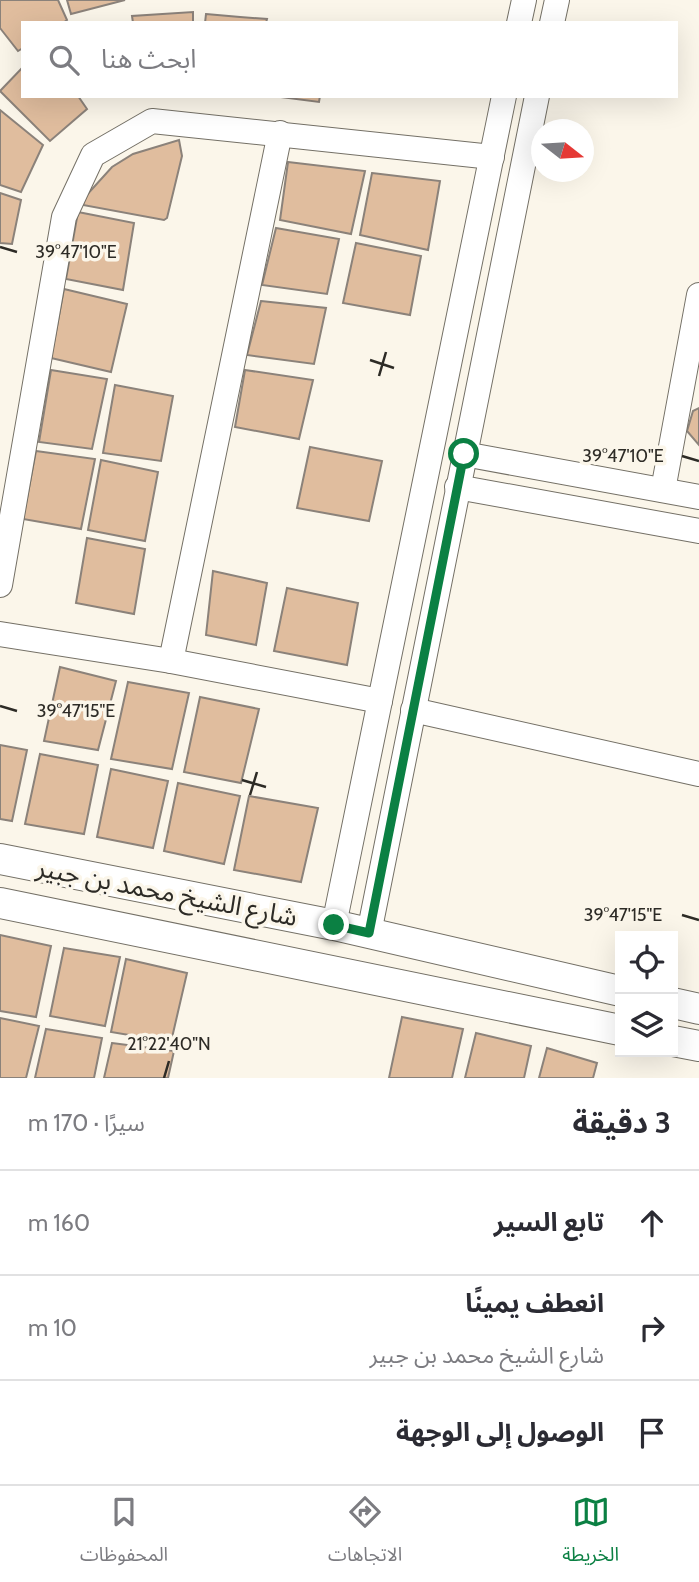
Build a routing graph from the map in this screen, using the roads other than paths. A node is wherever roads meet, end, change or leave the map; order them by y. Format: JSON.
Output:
{"nodes":[{"id":1,"x":524,"y":0,"type":"edge"},
{"id":2,"x":557,"y":0,"type":"edge"},
{"id":3,"x":519,"y":21,"type":"edge"},
{"id":4,"x":552,"y":21,"type":"edge"},
{"id":5,"x":504,"y":98,"type":"edge"},
{"id":6,"x":537,"y":98,"type":"edge"},
{"id":7,"x":280,"y":133,"type":"junction"},
{"id":8,"x":492,"y":157,"type":"junction"},
{"id":9,"x":699,"y":295,"type":"edge"},
{"id":10,"x":464,"y":454,"type":"junction"},
{"id":11,"x":457,"y":487,"type":"junction"},
{"id":12,"x":663,"y":491,"type":"junction"},
{"id":13,"x":699,"y":497,"type":"edge"},
{"id":14,"x":699,"y":531,"type":"edge"},
{"id":15,"x":0,"y":585,"type":"edge"},
{"id":16,"x":0,"y":635,"type":"edge"},
{"id":17,"x":171,"y":661,"type":"junction"},
{"id":18,"x":380,"y":701,"type":"junction"},
{"id":19,"x":413,"y":710,"type":"junction"},
{"id":20,"x":699,"y":774,"type":"edge"},
{"id":21,"x":0,"y":859,"type":"edge"},
{"id":22,"x":0,"y":903,"type":"edge"},
{"id":23,"x":334,"y":925,"type":"junction"},
{"id":24,"x":369,"y":933,"type":"junction"},
{"id":25,"x":615,"y":990,"type":"edge"},
{"id":26,"x":678,"y":1004,"type":"edge"},
{"id":27,"x":699,"y":1009,"type":"edge"},
{"id":28,"x":615,"y":1029,"type":"edge"},
{"id":29,"x":678,"y":1042,"type":"edge"},
{"id":30,"x":699,"y":1046,"type":"edge"}],
"edges":[{"from":1,"to":3,"type":"street"},
{"from":2,"to":4,"type":"street"},
{"from":5,"to":8,"type":"street"},
{"from":6,"to":10,"type":"street"},
{"from":7,"to":8,"type":"street"},
{"from":7,"to":15,"type":"street"},
{"from":7,"to":17,"type":"street"},
{"from":8,"to":18,"type":"street"},
{"from":9,"to":12,"type":"street"},
{"from":10,"to":11,"type":"street"},
{"from":10,"to":12,"type":"street"},
{"from":11,"to":14,"type":"street"},
{"from":11,"to":19,"type":"street"},
{"from":12,"to":13,"type":"street"},
{"from":16,"to":17,"type":"street"},
{"from":17,"to":18,"type":"street"},
{"from":18,"to":23,"type":"street"},
{"from":19,"to":20,"type":"street"},
{"from":19,"to":24,"type":"street"},
{"from":21,"to":23,"type":"main road","name":"شارع الشيخ محمد بن جبير"},
{"from":22,"to":28,"type":"main road","name":"شارع الشيخ محمد بن جبير"},
{"from":23,"to":24,"type":"main road","name":"شارع الشيخ محمد بن جبير"},
{"from":24,"to":25,"type":"main road","name":"شارع الشيخ محمد بن جبير"},
{"from":26,"to":27,"type":"main road"},
{"from":29,"to":30,"type":"main road"}]}
